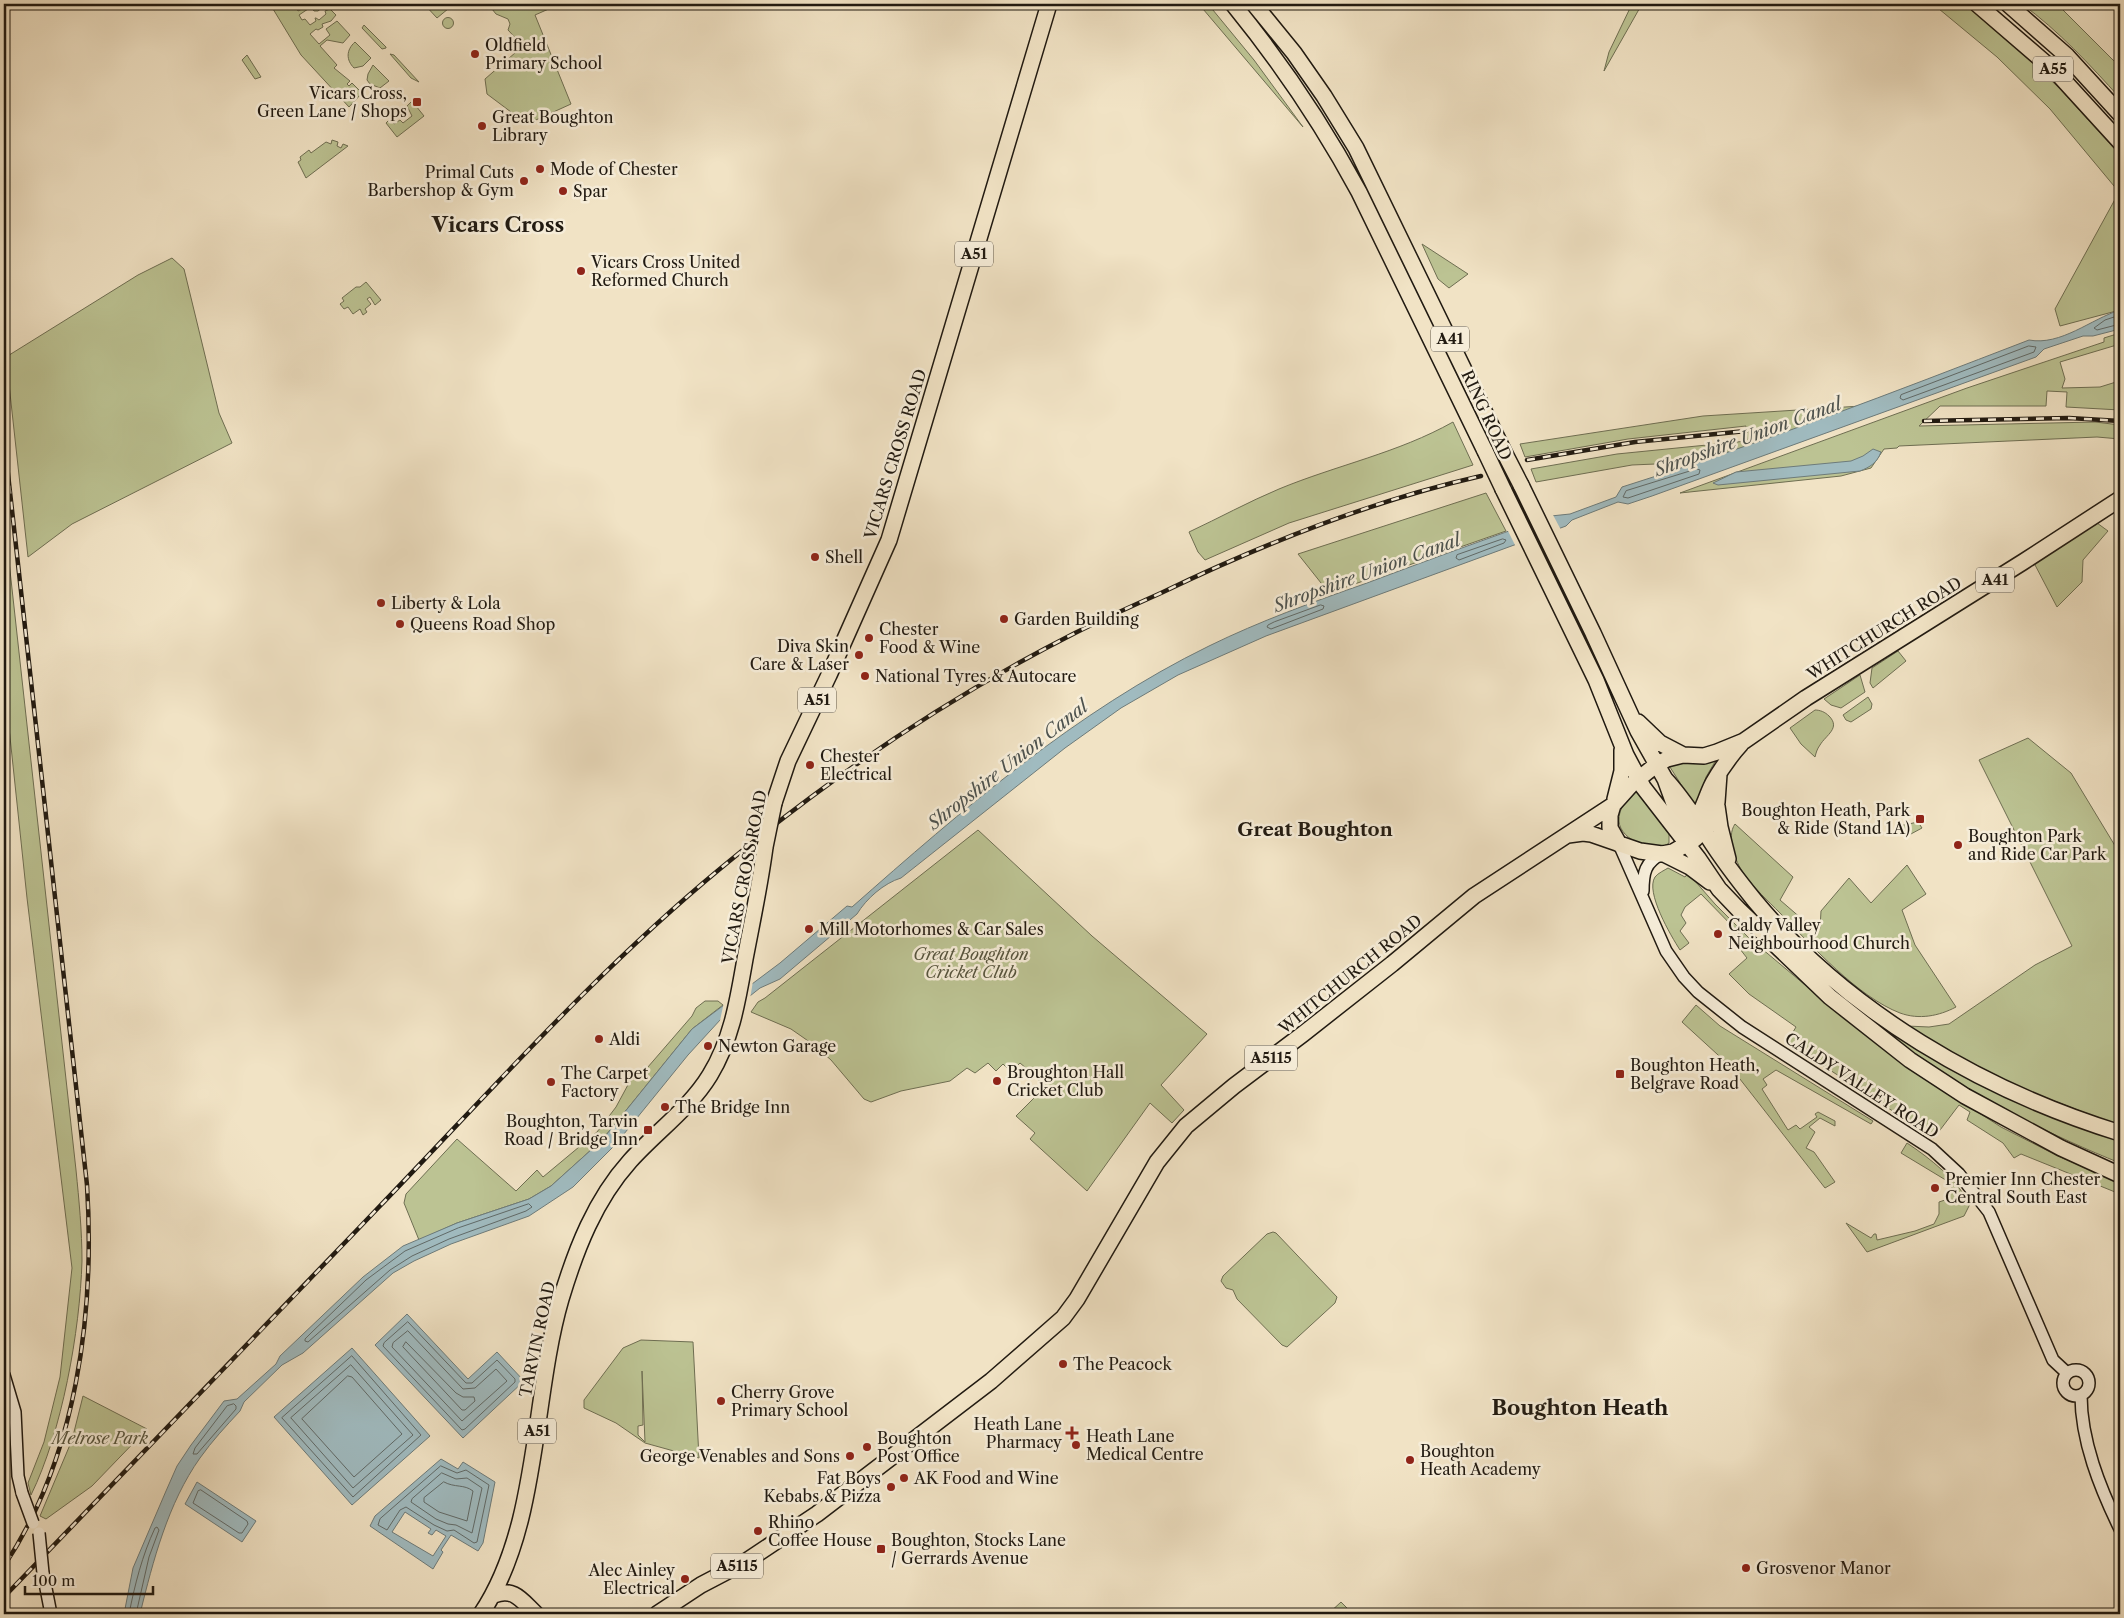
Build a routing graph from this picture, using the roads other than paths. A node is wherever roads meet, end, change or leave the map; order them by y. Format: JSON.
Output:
{"nodes":[{"id":1,"x":1049,"y":4,"type":"edge"},
{"id":2,"x":1233,"y":4,"type":"edge"},
{"id":3,"x":1254,"y":4,"type":"edge"},
{"id":4,"x":1977,"y":4,"type":"edge"},
{"id":5,"x":2008,"y":4,"type":"edge"},
{"id":6,"x":2120,"y":114,"type":"edge"},
{"id":7,"x":2120,"y":142,"type":"edge"},
{"id":8,"x":2120,"y":498,"type":"edge"},
{"id":9,"x":1631,"y":716,"type":"junction"},
{"id":10,"x":1620,"y":741,"type":"junction"},
{"id":11,"x":1744,"y":741,"type":"junction"},
{"id":12,"x":1683,"y":755,"type":"junction"},
{"id":13,"x":1656,"y":765,"type":"junction"},
{"id":14,"x":1719,"y":774,"type":"junction"},
{"id":15,"x":1638,"y":778,"type":"junction"},
{"id":16,"x":1717,"y":802,"type":"junction"},
{"id":17,"x":1613,"y":804,"type":"junction"},
{"id":18,"x":1685,"y":825,"type":"junction"},
{"id":19,"x":1564,"y":836,"type":"junction"},
{"id":20,"x":1619,"y":844,"type":"junction"},
{"id":21,"x":1687,"y":844,"type":"junction"},
{"id":22,"x":1663,"y":854,"type":"junction"},
{"id":23,"x":1732,"y":870,"type":"junction"},
{"id":24,"x":1719,"y":889,"type":"junction"},
{"id":25,"x":1644,"y":897,"type":"junction"},
{"id":26,"x":739,"y":994,"type":"joint"},
{"id":27,"x":2120,"y":1133,"type":"edge"},
{"id":28,"x":2120,"y":1175,"type":"edge"},
{"id":29,"x":2067,"y":1373,"type":"junction"},
{"id":30,"x":4,"y":1375,"type":"edge"},
{"id":31,"x":2081,"y":1395,"type":"junction"},
{"id":32,"x":2120,"y":1530,"type":"edge"},
{"id":33,"x":508,"y":1562,"type":"junction"},
{"id":34,"x":494,"y":1595,"type":"junction"},
{"id":35,"x":522,"y":1600,"type":"junction"},
{"id":36,"x":51,"y":1614,"type":"edge"},
{"id":37,"x":481,"y":1614,"type":"edge"},
{"id":38,"x":536,"y":1614,"type":"edge"},
{"id":39,"x":656,"y":1614,"type":"edge"}],
"edges":[{"from":1,"to":26,"type":"highway","name":"VICARS CROSS ROAD","number":"A51","bridge":true},
{"from":2,"to":10,"type":"highway","name":"RING ROAD","number":"A41","bridge":true},
{"from":3,"to":9,"type":"highway","name":"RING ROAD","number":"A41","bridge":true},
{"from":4,"to":7,"type":"highway","number":"A55"},
{"from":5,"to":6,"type":"highway","number":"A55"},
{"from":8,"to":11,"type":"highway","name":"WHITCHURCH ROAD","number":"A41"},
{"from":9,"to":12,"type":"highway"},
{"from":9,"to":13,"type":"highway","name":"RING ROAD","number":"A41"},
{"from":10,"to":15,"type":"highway","name":"RING ROAD","number":"A41"},
{"from":10,"to":17,"type":"highway"},
{"from":11,"to":12,"type":"highway","name":"WHITCHURCH ROAD","number":"A41"},
{"from":11,"to":14,"type":"highway","name":"WHITCHURCH ROAD","number":"A41"},
{"from":12,"to":13,"type":"highway","name":"WHITCHURCH ROAD","number":"A41"},
{"from":13,"to":15,"type":"highway","name":"WHITCHURCH ROAD"},
{"from":13,"to":18,"type":"highway","name":"RING ROAD"},
{"from":13,"to":18,"type":"highway"},
{"from":14,"to":16,"type":"highway","name":"WHITCHURCH ROAD","number":"A41"},
{"from":14,"to":18,"type":"highway","name":"WHITCHURCH ROAD","number":"A41"},
{"from":15,"to":17,"type":"highway","name":"WHITCHURCH ROAD"},
{"from":15,"to":18,"type":"highway","name":"RING ROAD"},
{"from":16,"to":18,"type":"highway","name":"WHITCHURCH ROAD","number":"A41"},
{"from":16,"to":23,"type":"highway"},
{"from":17,"to":19,"type":"highway","name":"WHITCHURCH ROAD","number":"A5115"},
{"from":17,"to":20,"type":"highway"},
{"from":18,"to":21,"type":"highway"},
{"from":18,"to":21,"type":"highway"},
{"from":18,"to":23,"type":"highway"},
{"from":19,"to":20,"type":"highway","name":"WHITCHURCH ROAD","number":"A5115"},
{"from":19,"to":39,"type":"highway","name":"WHITCHURCH ROAD","number":"A5115"},
{"from":20,"to":22,"type":"highway","name":"WHITCHURCH ROAD"},
{"from":20,"to":25,"type":"street","name":"CALDY VALLEY ROAD"},
{"from":21,"to":22,"type":"highway"},
{"from":21,"to":24,"type":"highway"},
{"from":22,"to":24,"type":"highway"},
{"from":22,"to":25,"type":"street","name":"CALDY VALLEY ROAD"},
{"from":23,"to":27,"type":"highway"},
{"from":24,"to":28,"type":"highway"},
{"from":25,"to":29,"type":"street","name":"CALDY VALLEY ROAD"},
{"from":26,"to":33,"type":"highway","name":"TARVIN ROAD","number":"A51"},
{"from":29,"to":31,"type":"street"},
{"from":29,"to":31,"type":"street"},
{"from":30,"to":36,"type":"street","bridge":true},
{"from":31,"to":32,"type":"street"},
{"from":33,"to":34,"type":"highway","name":"TARVIN ROAD","number":"A51"},
{"from":33,"to":35,"type":"highway"},
{"from":34,"to":35,"type":"highway"},
{"from":34,"to":37,"type":"highway","name":"TARVIN ROAD","number":"A51"},
{"from":35,"to":38,"type":"highway"}]}
